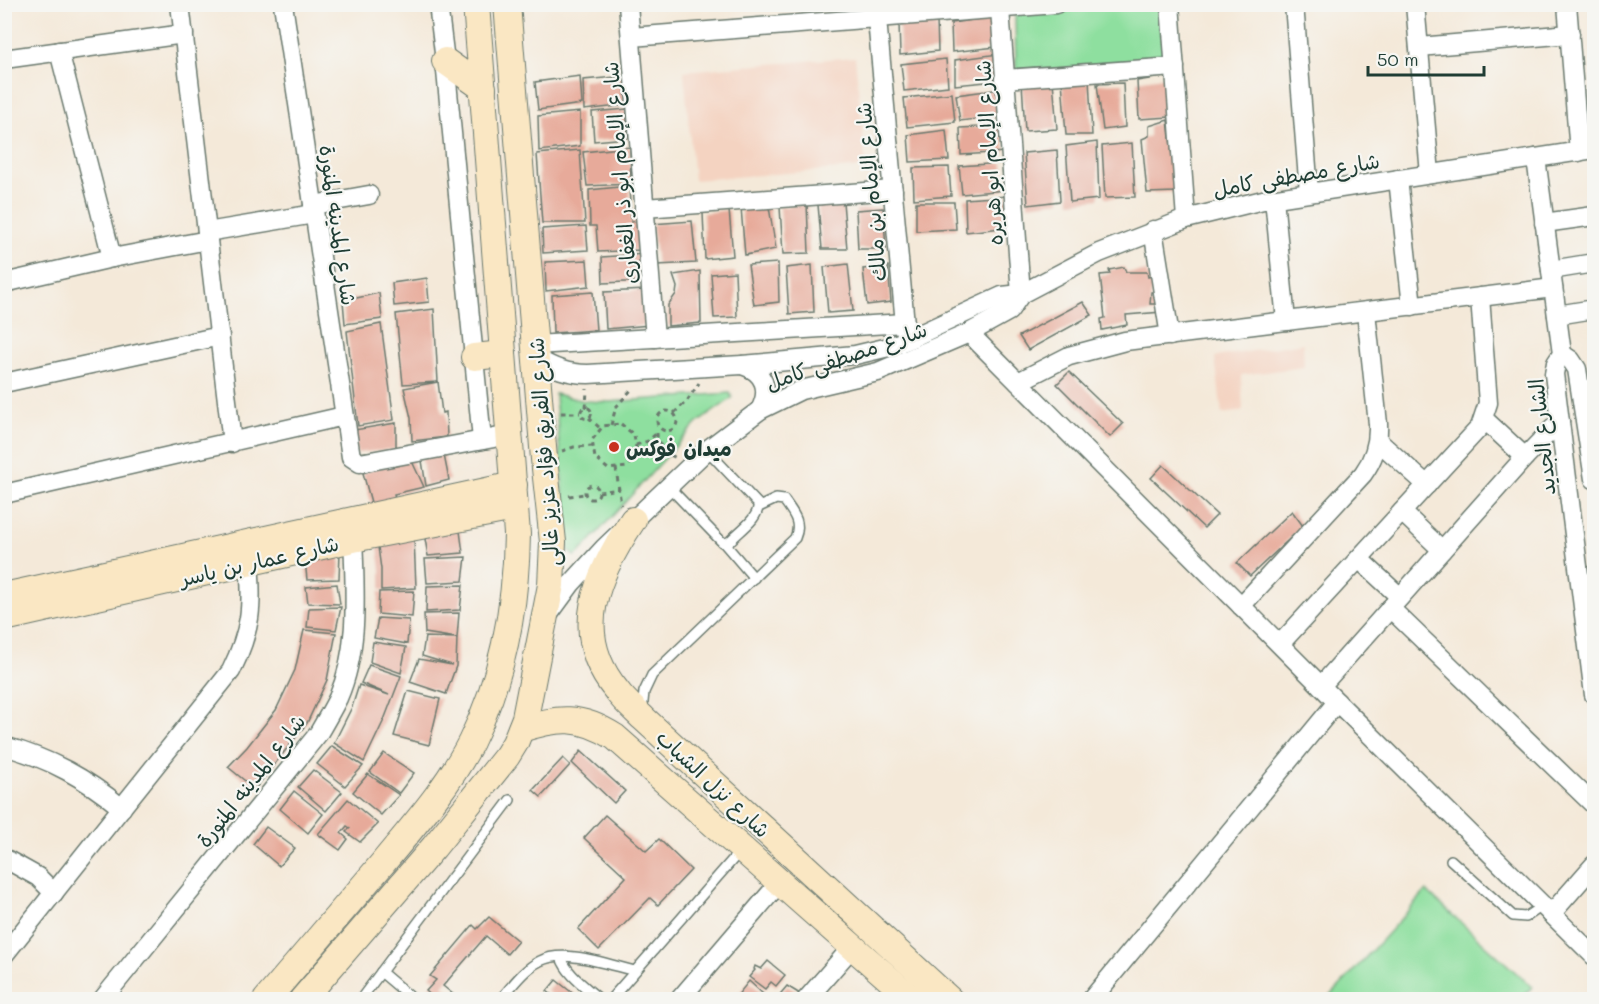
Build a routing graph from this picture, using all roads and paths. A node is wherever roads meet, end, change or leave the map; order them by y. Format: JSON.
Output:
{"nodes":[{"id":1,"x":180,"y":4,"type":"edge"},
{"id":2,"x":283,"y":4,"type":"edge"},
{"id":3,"x":438,"y":4,"type":"edge"},
{"id":4,"x":476,"y":4,"type":"edge"},
{"id":5,"x":507,"y":4,"type":"edge"},
{"id":6,"x":628,"y":4,"type":"edge"},
{"id":7,"x":1056,"y":4,"type":"edge"},
{"id":8,"x":1170,"y":4,"type":"edge"},
{"id":9,"x":1294,"y":4,"type":"edge"},
{"id":10,"x":1415,"y":4,"type":"edge"},
{"id":11,"x":1567,"y":4,"type":"edge"},
{"id":12,"x":1000,"y":9,"type":"junction"},
{"id":13,"x":877,"y":19,"type":"junction"},
{"id":14,"x":184,"y":34,"type":"junction"},
{"id":15,"x":1570,"y":34,"type":"junction"},
{"id":16,"x":631,"y":37,"type":"junction"},
{"id":17,"x":1419,"y":47,"type":"junction"},
{"id":18,"x":58,"y":51,"type":"junction"},
{"id":19,"x":4,"y":59,"type":"edge"},
{"id":20,"x":445,"y":61,"type":"junction"},
{"id":21,"x":1175,"y":67,"type":"junction"},
{"id":22,"x":1004,"y":79,"type":"junction"},
{"id":23,"x":483,"y":88,"type":"junction"},
{"id":24,"x":1587,"y":150,"type":"edge"},
{"id":25,"x":1536,"y":158,"type":"junction"},
{"id":26,"x":1430,"y":174,"type":"junction"},
{"id":27,"x":1398,"y":179,"type":"junction"},
{"id":28,"x":893,"y":190,"type":"junction"},
{"id":29,"x":1309,"y":192,"type":"junction"},
{"id":30,"x":369,"y":195,"type":"dead end"},
{"id":31,"x":1274,"y":198,"type":"junction"},
{"id":32,"x":644,"y":208,"type":"junction"},
{"id":33,"x":314,"y":209,"type":"junction"},
{"id":34,"x":1594,"y":216,"type":"edge"},
{"id":35,"x":1186,"y":219,"type":"junction"},
{"id":36,"x":1544,"y":223,"type":"junction"},
{"id":37,"x":1153,"y":230,"type":"junction"},
{"id":38,"x":208,"y":236,"type":"junction"},
{"id":39,"x":112,"y":258,"type":"junction"},
{"id":40,"x":1594,"y":263,"type":"edge"},
{"id":41,"x":1551,"y":270,"type":"junction"},
{"id":42,"x":4,"y":283,"type":"edge"},
{"id":43,"x":1553,"y":288,"type":"junction"},
{"id":44,"x":1021,"y":294,"type":"junction"},
{"id":45,"x":1480,"y":297,"type":"junction"},
{"id":46,"x":1412,"y":306,"type":"junction"},
{"id":47,"x":1594,"y":309,"type":"edge"},
{"id":48,"x":1366,"y":312,"type":"junction"},
{"id":49,"x":1557,"y":315,"type":"junction"},
{"id":50,"x":1286,"y":321,"type":"junction"},
{"id":51,"x":906,"y":332,"type":"junction"},
{"id":52,"x":969,"y":333,"type":"junction"},
{"id":53,"x":220,"y":336,"type":"junction"},
{"id":54,"x":1170,"y":336,"type":"junction"},
{"id":55,"x":655,"y":338,"type":"junction"},
{"id":56,"x":536,"y":351,"type":"junction"},
{"id":57,"x":503,"y":354,"type":"junction"},
{"id":58,"x":1562,"y":354,"type":"junction"},
{"id":59,"x":474,"y":357,"type":"junction"},
{"id":60,"x":908,"y":360,"type":"junction"},
{"id":61,"x":742,"y":365,"type":"junction"},
{"id":62,"x":710,"y":366,"type":"junction"},
{"id":63,"x":652,"y":370,"type":"junction"},
{"id":64,"x":1018,"y":382,"type":"junction"},
{"id":65,"x":4,"y":383,"type":"edge"},
{"id":66,"x":760,"y":410,"type":"junction"},
{"id":67,"x":674,"y":413,"type":"junction"},
{"id":68,"x":344,"y":416,"type":"junction"},
{"id":69,"x":589,"y":418,"type":"dead end"},
{"id":70,"x":1484,"y":419,"type":"junction"},
{"id":71,"x":1560,"y":421,"type":"junction"},
{"id":72,"x":611,"y":425,"type":"junction"},
{"id":73,"x":661,"y":428,"type":"junction"},
{"id":74,"x":601,"y":429,"type":"junction"},
{"id":75,"x":1591,"y":430,"type":"edge"},
{"id":76,"x":657,"y":433,"type":"junction"},
{"id":77,"x":510,"y":435,"type":"junction"},
{"id":78,"x":482,"y":440,"type":"junction"},
{"id":79,"x":1378,"y":441,"type":"junction"},
{"id":80,"x":232,"y":443,"type":"junction"},
{"id":81,"x":636,"y":445,"type":"junction"},
{"id":82,"x":593,"y":446,"type":"junction"},
{"id":83,"x":707,"y":450,"type":"junction"},
{"id":84,"x":1525,"y":457,"type":"junction"},
{"id":85,"x":544,"y":459,"type":"junction"},
{"id":86,"x":693,"y":464,"type":"junction"},
{"id":87,"x":616,"y":468,"type":"junction"},
{"id":88,"x":1594,"y":478,"type":"edge"},
{"id":89,"x":1427,"y":485,"type":"junction"},
{"id":90,"x":669,"y":487,"type":"junction"},
{"id":91,"x":620,"y":489,"type":"junction"},
{"id":92,"x":599,"y":492,"type":"junction"},
{"id":93,"x":4,"y":494,"type":"edge"},
{"id":94,"x":514,"y":496,"type":"junction"},
{"id":95,"x":759,"y":507,"type":"junction"},
{"id":96,"x":1402,"y":512,"type":"junction"},
{"id":97,"x":628,"y":526,"type":"junction"},
{"id":98,"x":352,"y":529,"type":"junction"},
{"id":99,"x":724,"y":543,"type":"junction"},
{"id":100,"x":1442,"y":550,"type":"junction"},
{"id":101,"x":1359,"y":559,"type":"junction"},
{"id":102,"x":249,"y":563,"type":"junction"},
{"id":103,"x":754,"y":578,"type":"junction"},
{"id":104,"x":4,"y":596,"type":"edge"},
{"id":105,"x":1395,"y":603,"type":"junction"},
{"id":106,"x":1241,"y":606,"type":"junction"},
{"id":107,"x":4,"y":618,"type":"edge"},
{"id":108,"x":543,"y":623,"type":"junction"},
{"id":109,"x":1280,"y":644,"type":"junction"},
{"id":110,"x":1592,"y":655,"type":"edge"},
{"id":111,"x":1321,"y":686,"type":"junction"},
{"id":112,"x":1594,"y":690,"type":"edge"},
{"id":113,"x":1594,"y":695,"type":"edge"},
{"id":114,"x":1337,"y":702,"type":"junction"},
{"id":115,"x":643,"y":717,"type":"junction"},
{"id":116,"x":521,"y":729,"type":"junction"},
{"id":117,"x":4,"y":746,"type":"edge"},
{"id":118,"x":510,"y":800,"type":"dead end"},
{"id":119,"x":1594,"y":805,"type":"edge"},
{"id":120,"x":122,"y":808,"type":"junction"},
{"id":121,"x":413,"y":827,"type":"junction"},
{"id":122,"x":762,"y":827,"type":"junction"},
{"id":123,"x":434,"y":847,"type":"junction"},
{"id":124,"x":743,"y":849,"type":"junction"},
{"id":125,"x":4,"y":858,"type":"edge"},
{"id":126,"x":1451,"y":860,"type":"dead end"},
{"id":127,"x":1594,"y":865,"type":"edge"},
{"id":128,"x":780,"y":882,"type":"junction"},
{"id":129,"x":54,"y":893,"type":"junction"},
{"id":130,"x":355,"y":895,"type":"junction"},
{"id":131,"x":1547,"y":910,"type":"junction"},
{"id":132,"x":373,"y":917,"type":"junction"},
{"id":133,"x":853,"y":946,"type":"junction"},
{"id":134,"x":4,"y":955,"type":"edge"},
{"id":135,"x":1594,"y":956,"type":"edge"},
{"id":136,"x":561,"y":957,"type":"junction"},
{"id":137,"x":635,"y":971,"type":"junction"},
{"id":138,"x":381,"y":972,"type":"junction"},
{"id":139,"x":903,"y":996,"type":"edge"},
{"id":140,"x":102,"y":999,"type":"edge"},
{"id":141,"x":266,"y":999,"type":"edge"},
{"id":142,"x":302,"y":999,"type":"edge"},
{"id":143,"x":360,"y":999,"type":"edge"},
{"id":144,"x":414,"y":999,"type":"edge"},
{"id":145,"x":500,"y":999,"type":"edge"},
{"id":146,"x":600,"y":999,"type":"edge"},
{"id":147,"x":610,"y":999,"type":"edge"},
{"id":148,"x":679,"y":999,"type":"edge"},
{"id":149,"x":806,"y":999,"type":"edge"},
{"id":150,"x":950,"y":999,"type":"edge"},
{"id":151,"x":1091,"y":999,"type":"edge"}],
"edges":[{"from":1,"to":14,"type":"street"},
{"from":2,"to":33,"type":"street","name":"شارع المدينه المنورة"},
{"from":3,"to":20,"type":"street"},
{"from":4,"to":23,"type":"street","name":"شارع الفريق فؤاد عزيز غالى"},
{"from":5,"to":56,"type":"street","name":"شارع الفريق فؤاد عزيز غالى"},
{"from":6,"to":16,"type":"street","name":"شارع الإمام ابو ذر الغفارى"},
{"from":7,"to":12,"type":"street"},
{"from":8,"to":21,"type":"street"},
{"from":9,"to":29,"type":"street"},
{"from":10,"to":17,"type":"street"},
{"from":11,"to":15,"type":"street"},
{"from":12,"to":13,"type":"street"},
{"from":12,"to":22,"type":"street","name":"شارع الإمام ابو هريره"},
{"from":13,"to":16,"type":"street"},
{"from":13,"to":28,"type":"street","name":"شارع الإمام بن مالك"},
{"from":14,"to":18,"type":"street"},
{"from":14,"to":38,"type":"street"},
{"from":15,"to":17,"type":"street"},
{"from":15,"to":24,"type":"street"},
{"from":16,"to":32,"type":"street","name":"شارع الإمام ابو ذر الغفارى"},
{"from":17,"to":26,"type":"street"},
{"from":18,"to":19,"type":"street"},
{"from":18,"to":39,"type":"street"},
{"from":20,"to":23,"type":"street"},
{"from":20,"to":59,"type":"street"},
{"from":21,"to":22,"type":"street"},
{"from":21,"to":35,"type":"street"},
{"from":22,"to":44,"type":"street","name":"شارع الإمام ابو هريره"},
{"from":23,"to":57,"type":"street","name":"شارع الفريق فؤاد عزيز غالى"},
{"from":24,"to":25,"type":"street","name":"شارع مصطفى كامل"},
{"from":25,"to":26,"type":"street","name":"شارع مصطفى كامل"},
{"from":25,"to":36,"type":"street","name":"الشارع الجديد"},
{"from":26,"to":27,"type":"street","name":"شارع مصطفى كامل"},
{"from":27,"to":29,"type":"street","name":"شارع مصطفى كامل"},
{"from":27,"to":46,"type":"street"},
{"from":28,"to":32,"type":"street"},
{"from":28,"to":51,"type":"street","name":"شارع الإمام بن مالك"},
{"from":29,"to":31,"type":"street","name":"شارع مصطفى كامل"},
{"from":30,"to":33,"type":"street"},
{"from":31,"to":35,"type":"street","name":"شارع مصطفى كامل"},
{"from":31,"to":50,"type":"street"},
{"from":32,"to":55,"type":"street","name":"شارع الإمام ابو ذر الغفارى"},
{"from":33,"to":38,"type":"street"},
{"from":33,"to":68,"type":"street","name":"شارع المدينه المنورة"},
{"from":34,"to":36,"type":"street"},
{"from":35,"to":37,"type":"street","name":"شارع مصطفى كامل"},
{"from":36,"to":41,"type":"street","name":"الشارع الجديد"},
{"from":37,"to":44,"type":"street","name":"شارع مصطفى كامل"},
{"from":37,"to":54,"type":"street"},
{"from":38,"to":39,"type":"street"},
{"from":38,"to":53,"type":"street"},
{"from":39,"to":42,"type":"street"},
{"from":40,"to":41,"type":"street"},
{"from":41,"to":43,"type":"street","name":"الشارع الجديد"},
{"from":43,"to":45,"type":"street"},
{"from":43,"to":49,"type":"street","name":"الشارع الجديد"},
{"from":44,"to":51,"type":"street","name":"شارع مصطفى كامل"},
{"from":44,"to":52,"type":"street","name":"شارع مصطفى كامل"},
{"from":45,"to":46,"type":"street"},
{"from":45,"to":70,"type":"street"},
{"from":46,"to":48,"type":"street"},
{"from":47,"to":49,"type":"street"},
{"from":48,"to":50,"type":"street"},
{"from":48,"to":79,"type":"street"},
{"from":49,"to":58,"type":"street","name":"الشارع الجديد"},
{"from":50,"to":54,"type":"street"},
{"from":51,"to":55,"type":"street"},
{"from":51,"to":60,"type":"street","name":"شارع الإمام بن مالك"},
{"from":51,"to":61,"type":"street","name":"شارع مصطفى كامل"},
{"from":52,"to":60,"type":"street","name":"شارع مصطفى كامل"},
{"from":52,"to":64,"type":"street"},
{"from":53,"to":65,"type":"street"},
{"from":53,"to":80,"type":"street"},
{"from":54,"to":64,"type":"street"},
{"from":55,"to":56,"type":"street"},
{"from":56,"to":63,"type":"street","name":"شارع مصطفى كامل"},
{"from":56,"to":85,"type":"street","name":"شارع الفريق فؤاد عزيز غالى"},
{"from":57,"to":59,"type":"street"},
{"from":57,"to":77,"type":"street","name":"شارع الفريق فؤاد عزيز غالى"},
{"from":58,"to":71,"type":"street","name":"الشارع الجديد"},
{"from":58,"to":75,"type":"street","name":"الشارع الجديد"},
{"from":59,"to":78,"type":"street"},
{"from":60,"to":66,"type":"street","name":"شارع مصطفى كامل"},
{"from":61,"to":62,"type":"street","name":"شارع مصطفى كامل"},
{"from":61,"to":66,"type":"street"},
{"from":62,"to":63,"type":"street","name":"شارع مصطفى كامل"},
{"from":62,"to":67,"type":"path"},
{"from":63,"to":72,"type":"path"},
{"from":64,"to":106,"type":"street"},
{"from":66,"to":83,"type":"street","name":"شارع مصطفى كامل"},
{"from":67,"to":73,"type":"path"},
{"from":67,"to":73,"type":"path"},
{"from":68,"to":78,"type":"street","name":"شارع المدينه المنورة"},
{"from":68,"to":80,"type":"street"},
{"from":69,"to":74,"type":"path"},
{"from":70,"to":84,"type":"street"},
{"from":70,"to":89,"type":"street"},
{"from":71,"to":84,"type":"street"},
{"from":71,"to":110,"type":"street","name":"الشارع الجديد"},
{"from":72,"to":74,"type":"path"},
{"from":72,"to":81,"type":"path"},
{"from":73,"to":76,"type":"path"},
{"from":74,"to":82,"type":"path"},
{"from":75,"to":88,"type":"street","name":"الشارع الجديد"},
{"from":76,"to":81,"type":"path"},
{"from":76,"to":86,"type":"path"},
{"from":77,"to":78,"type":"street"},
{"from":77,"to":94,"type":"street","name":"شارع الفريق فؤاد عزيز غالى"},
{"from":79,"to":89,"type":"street"},
{"from":79,"to":106,"type":"street"},
{"from":80,"to":93,"type":"street"},
{"from":81,"to":87,"type":"path"},
{"from":82,"to":85,"type":"path"},
{"from":82,"to":87,"type":"path"},
{"from":83,"to":86,"type":"street","name":"شارع مصطفى كامل"},
{"from":83,"to":95,"type":"lane"},
{"from":84,"to":100,"type":"street"},
{"from":85,"to":108,"type":"street","name":"شارع الفريق فؤاد عزيز غالى"},
{"from":86,"to":90,"type":"street","name":"شارع مصطفى كامل"},
{"from":87,"to":91,"type":"path"},
{"from":89,"to":96,"type":"street"},
{"from":90,"to":97,"type":"street","name":"شارع مصطفى كامل"},
{"from":90,"to":99,"type":"lane"},
{"from":91,"to":92,"type":"path"},
{"from":91,"to":97,"type":"path"},
{"from":92,"to":92,"type":"path"},
{"from":94,"to":98,"type":"street","name":"شارع عمار بن ياسر"},
{"from":94,"to":121,"type":"street","name":"شارع الفريق فؤاد عزيز غالى"},
{"from":95,"to":99,"type":"lane"},
{"from":95,"to":103,"type":"lane"},
{"from":96,"to":100,"type":"street"},
{"from":96,"to":101,"type":"street"},
{"from":97,"to":108,"type":"street","name":"شارع مصطفى كامل"},
{"from":97,"to":115,"type":"street","name":"شارع نزل الشباب"},
{"from":98,"to":102,"type":"street","name":"شارع عمار بن ياسر"},
{"from":98,"to":104,"type":"street","name":"شارع عمار بن ياسر"},
{"from":98,"to":140,"type":"street","name":"شارع المدينه المنورة"},
{"from":99,"to":103,"type":"lane"},
{"from":100,"to":105,"type":"street"},
{"from":101,"to":105,"type":"street"},
{"from":101,"to":109,"type":"street"},
{"from":102,"to":107,"type":"street","name":"شارع عمار بن ياسر"},
{"from":102,"to":120,"type":"street"},
{"from":103,"to":115,"type":"lane"},
{"from":105,"to":111,"type":"street"},
{"from":105,"to":119,"type":"street"},
{"from":106,"to":109,"type":"street"},
{"from":108,"to":116,"type":"street","name":"شارع الفريق فؤاد عزيز غالى"},
{"from":109,"to":111,"type":"street"},
{"from":110,"to":112,"type":"street","name":"الشارع الجديد"},
{"from":111,"to":114,"type":"street"},
{"from":112,"to":113,"type":"street","name":"الشارع الجديد"},
{"from":114,"to":131,"type":"street"},
{"from":114,"to":151,"type":"street"},
{"from":115,"to":122,"type":"street","name":"شارع نزل الشباب"},
{"from":116,"to":123,"type":"street","name":"شارع الفريق فؤاد عزيز غالى"},
{"from":116,"to":124,"type":"street","name":"شارع نزل الشباب"},
{"from":117,"to":120,"type":"street"},
{"from":118,"to":138,"type":"lane"},
{"from":120,"to":129,"type":"street"},
{"from":121,"to":123,"type":"street"},
{"from":121,"to":130,"type":"street","name":"شارع الفريق فؤاد عزيز غالى"},
{"from":122,"to":124,"type":"street"},
{"from":122,"to":150,"type":"street","name":"شارع نزل الشباب"},
{"from":123,"to":132,"type":"street","name":"شارع الفريق فؤاد عزيز غالى"},
{"from":124,"to":128,"type":"street","name":"شارع نزل الشباب"},
{"from":124,"to":137,"type":"lane"},
{"from":125,"to":129,"type":"street"},
{"from":126,"to":131,"type":"lane"},
{"from":127,"to":131,"type":"street"},
{"from":128,"to":133,"type":"street","name":"شارع نزل الشباب"},
{"from":128,"to":148,"type":"street"},
{"from":129,"to":134,"type":"street"},
{"from":130,"to":132,"type":"street"},
{"from":130,"to":141,"type":"street","name":"شارع الفريق فؤاد عزيز غالى"},
{"from":131,"to":135,"type":"street"},
{"from":132,"to":142,"type":"street","name":"شارع الفريق فؤاد عزيز غالى"},
{"from":133,"to":139,"type":"street","name":"شارع نزل الشباب"},
{"from":133,"to":149,"type":"street"},
{"from":136,"to":137,"type":"lane"},
{"from":136,"to":145,"type":"lane"},
{"from":136,"to":146,"type":"lane"},
{"from":137,"to":147,"type":"lane"},
{"from":138,"to":143,"type":"lane"},
{"from":138,"to":144,"type":"lane"}]}
